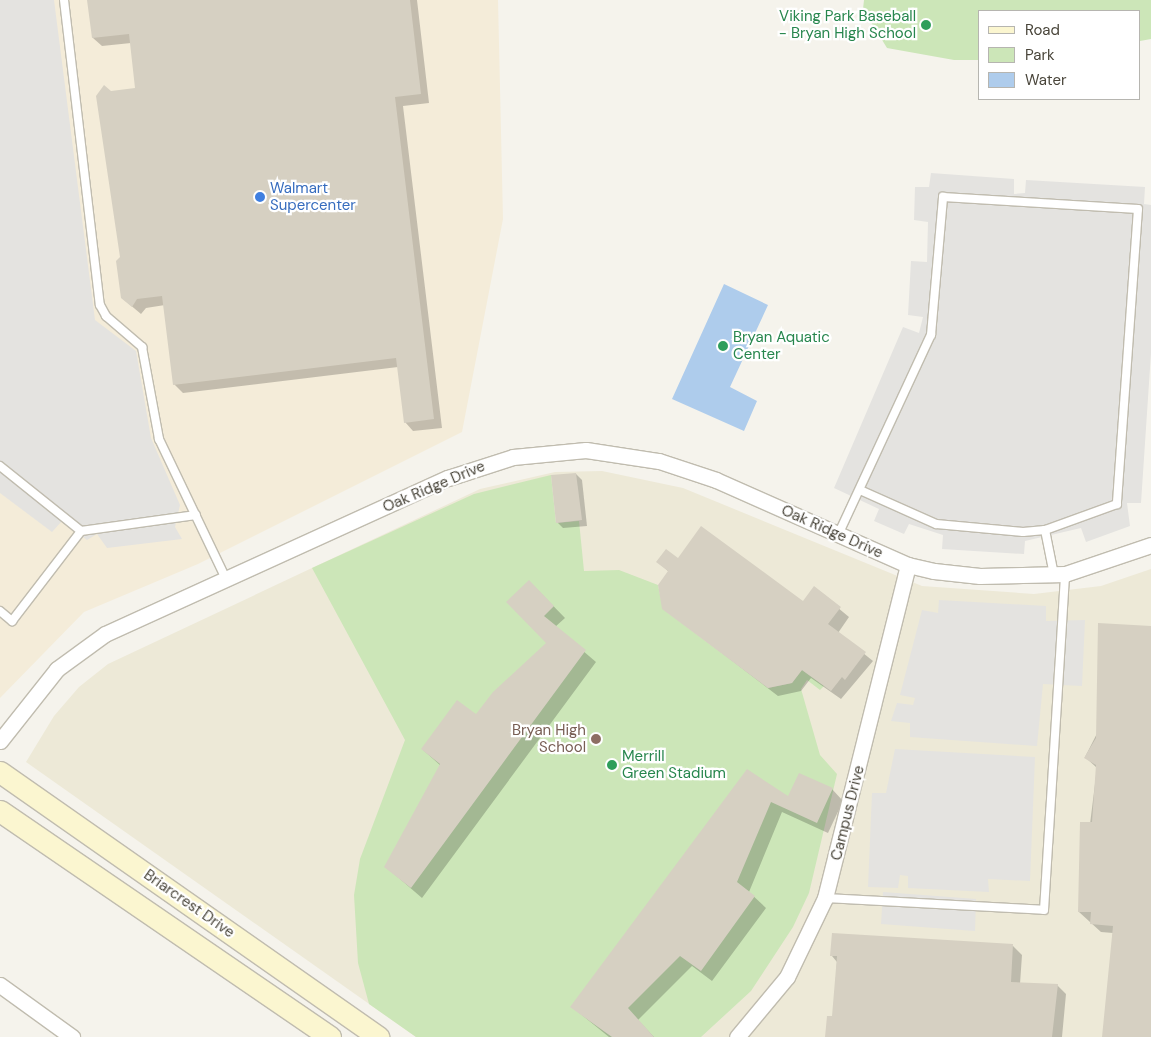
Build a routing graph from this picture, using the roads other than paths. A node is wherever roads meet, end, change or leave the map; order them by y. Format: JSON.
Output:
{"nodes":[{"id":1,"x":64,"y":0,"type":"edge"},
{"id":2,"x":0,"y":466,"type":"edge"},
{"id":3,"x":860,"y":490,"type":"junction"},
{"id":4,"x":196,"y":516,"type":"junction"},
{"id":5,"x":1045,"y":530,"type":"junction"},
{"id":6,"x":81,"y":531,"type":"junction"},
{"id":7,"x":838,"y":535,"type":"junction"},
{"id":8,"x":1151,"y":545,"type":"edge"},
{"id":9,"x":908,"y":565,"type":"junction"},
{"id":10,"x":1060,"y":575,"type":"junction"},
{"id":11,"x":227,"y":581,"type":"junction"},
{"id":12,"x":0,"y":611,"type":"edge"},
{"id":13,"x":0,"y":741,"type":"edge"},
{"id":14,"x":0,"y":772,"type":"edge"},
{"id":15,"x":0,"y":811,"type":"edge"},
{"id":16,"x":825,"y":898,"type":"junction"},
{"id":17,"x":0,"y":985,"type":"edge"},
{"id":18,"x":740,"y":1036,"type":"edge"},
{"id":19,"x":72,"y":1037,"type":"edge"},
{"id":20,"x":330,"y":1037,"type":"edge"},
{"id":21,"x":379,"y":1037,"type":"edge"}],
"edges":[{"from":1,"to":4,"type":"lane"},
{"from":2,"to":6,"type":"lane"},
{"from":3,"to":5,"type":"lane"},
{"from":3,"to":5,"type":"lane"},
{"from":3,"to":7,"type":"lane"},
{"from":4,"to":6,"type":"lane"},
{"from":4,"to":11,"type":"lane"},
{"from":5,"to":10,"type":"lane"},
{"from":6,"to":12,"type":"lane"},
{"from":7,"to":9,"type":"street","name":"Oak Ridge Drive"},
{"from":7,"to":11,"type":"street","name":"Oak Ridge Drive"},
{"from":8,"to":10,"type":"street","name":"Oak Ridge Drive"},
{"from":9,"to":10,"type":"street","name":"Oak Ridge Drive"},
{"from":9,"to":16,"type":"street","name":"Campus Drive"},
{"from":10,"to":16,"type":"lane"},
{"from":11,"to":13,"type":"street","name":"Oak Ridge Drive"},
{"from":14,"to":21,"type":"main road","name":"Briarcrest Drive"},
{"from":15,"to":20,"type":"main road","name":"Briarcrest Drive"},
{"from":16,"to":18,"type":"street","name":"Campus Drive"},
{"from":17,"to":19,"type":"street"}]}
